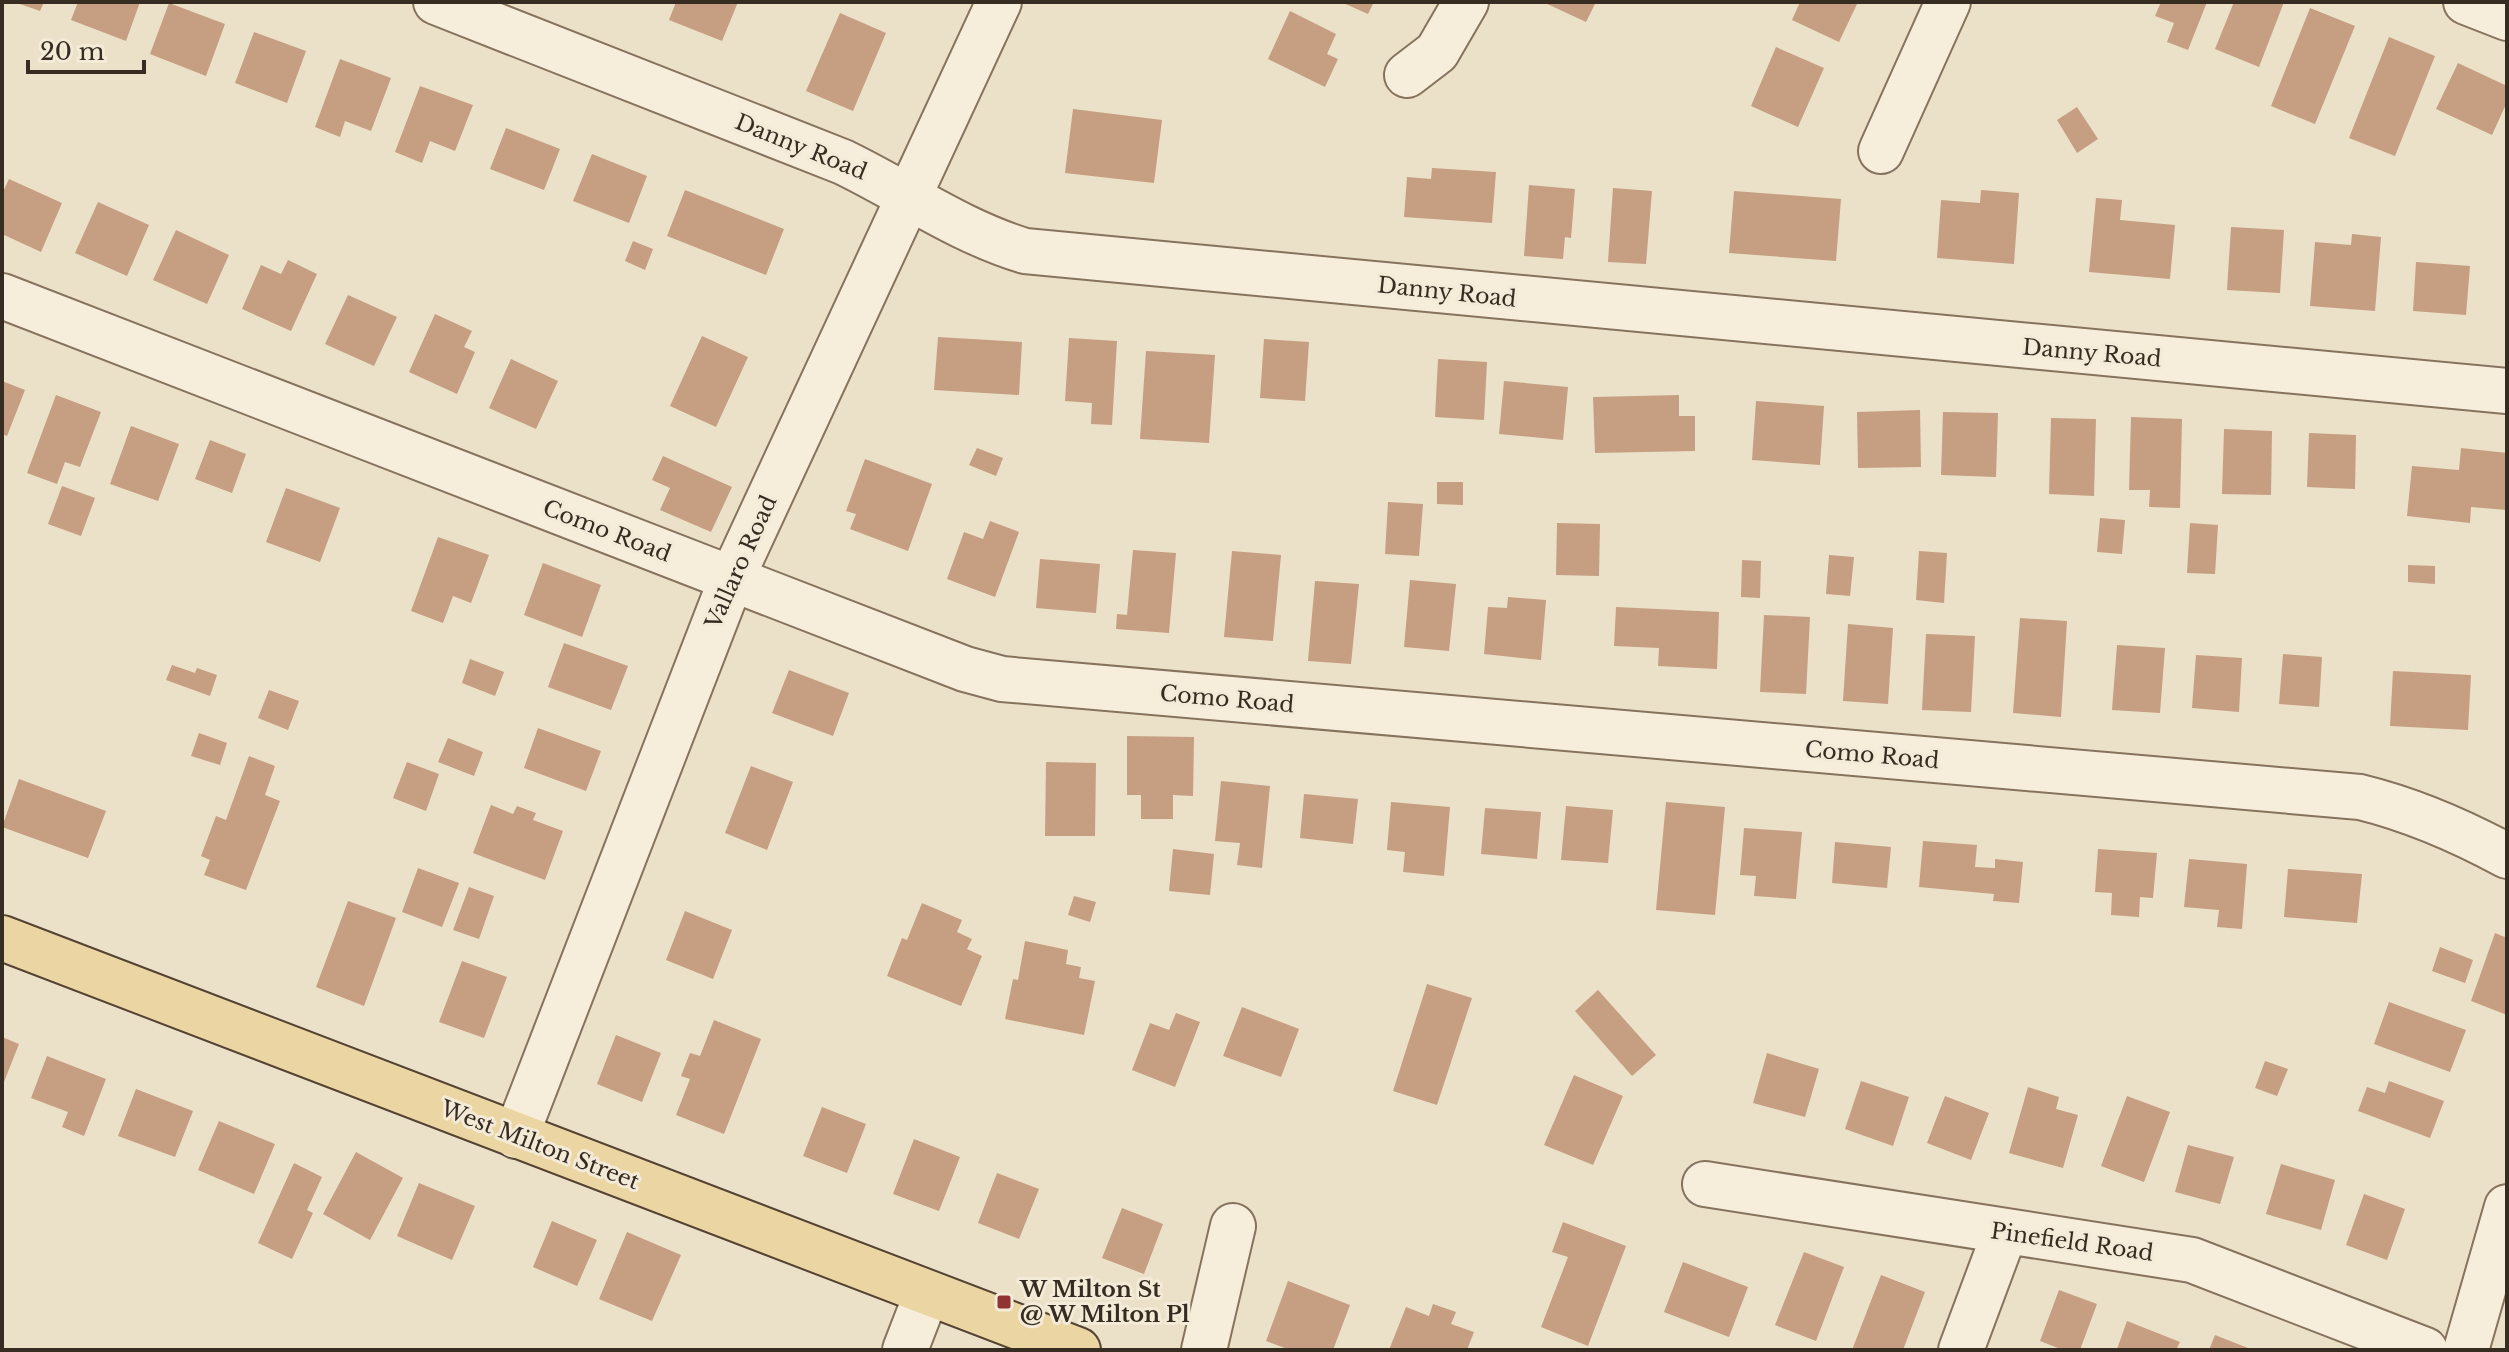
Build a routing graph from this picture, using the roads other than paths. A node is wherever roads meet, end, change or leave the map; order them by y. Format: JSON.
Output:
{"nodes":[{"id":1,"x":436,"y":2,"type":"edge"},
{"id":2,"x":999,"y":2,"type":"edge"},
{"id":3,"x":1466,"y":2,"type":"edge"},
{"id":4,"x":1948,"y":2,"type":"edge"},
{"id":5,"x":2466,"y":2,"type":"edge"},
{"id":6,"x":2507,"y":18,"type":"edge"},
{"id":7,"x":1407,"y":75,"type":"dead end"},
{"id":8,"x":1881,"y":151,"type":"dead end"},
{"id":9,"x":908,"y":197,"type":"junction"},
{"id":10,"x":2,"y":296,"type":"edge"},
{"id":11,"x":2507,"y":391,"type":"edge"},
{"id":12,"x":731,"y":580,"type":"junction"},
{"id":13,"x":2504,"y":846,"type":"edge"},
{"id":14,"x":2,"y":938,"type":"edge"},
{"id":15,"x":516,"y":1136,"type":"junction"},
{"id":16,"x":1705,"y":1184,"type":"dead end"},
{"id":17,"x":2507,"y":1207,"type":"edge"},
{"id":18,"x":1233,"y":1226,"type":"dead end"},
{"id":19,"x":2005,"y":1232,"type":"junction"},
{"id":20,"x":927,"y":1293,"type":"junction"},
{"id":21,"x":905,"y":1350,"type":"edge"},
{"id":22,"x":1078,"y":1350,"type":"edge"},
{"id":23,"x":1204,"y":1350,"type":"edge"},
{"id":24,"x":1961,"y":1350,"type":"edge"},
{"id":25,"x":2425,"y":1350,"type":"edge"},
{"id":26,"x":2466,"y":1350,"type":"edge"}],
"edges":[{"from":1,"to":9,"type":"street","name":"Danny Road"},
{"from":2,"to":9,"type":"street","name":"Vallaro Road"},
{"from":3,"to":7,"type":"street"},
{"from":4,"to":8,"type":"street"},
{"from":5,"to":6,"type":"street"},
{"from":9,"to":11,"type":"street","name":"Danny Road"},
{"from":9,"to":12,"type":"street","name":"Vallaro Road"},
{"from":10,"to":12,"type":"street","name":"Como Road"},
{"from":12,"to":13,"type":"street","name":"Como Road"},
{"from":12,"to":15,"type":"street","name":"Vallaro Road"},
{"from":14,"to":15,"type":"main road","name":"West Milton Street"},
{"from":15,"to":20,"type":"main road","name":"West Milton Street"},
{"from":16,"to":19,"type":"street","name":"Pinefield Road"},
{"from":17,"to":26,"type":"street"},
{"from":18,"to":23,"type":"street"},
{"from":19,"to":24,"type":"street"},
{"from":19,"to":25,"type":"street","name":"Pinefield Road"},
{"from":20,"to":21,"type":"street"},
{"from":20,"to":22,"type":"main road","name":"West Milton Street"}]}
